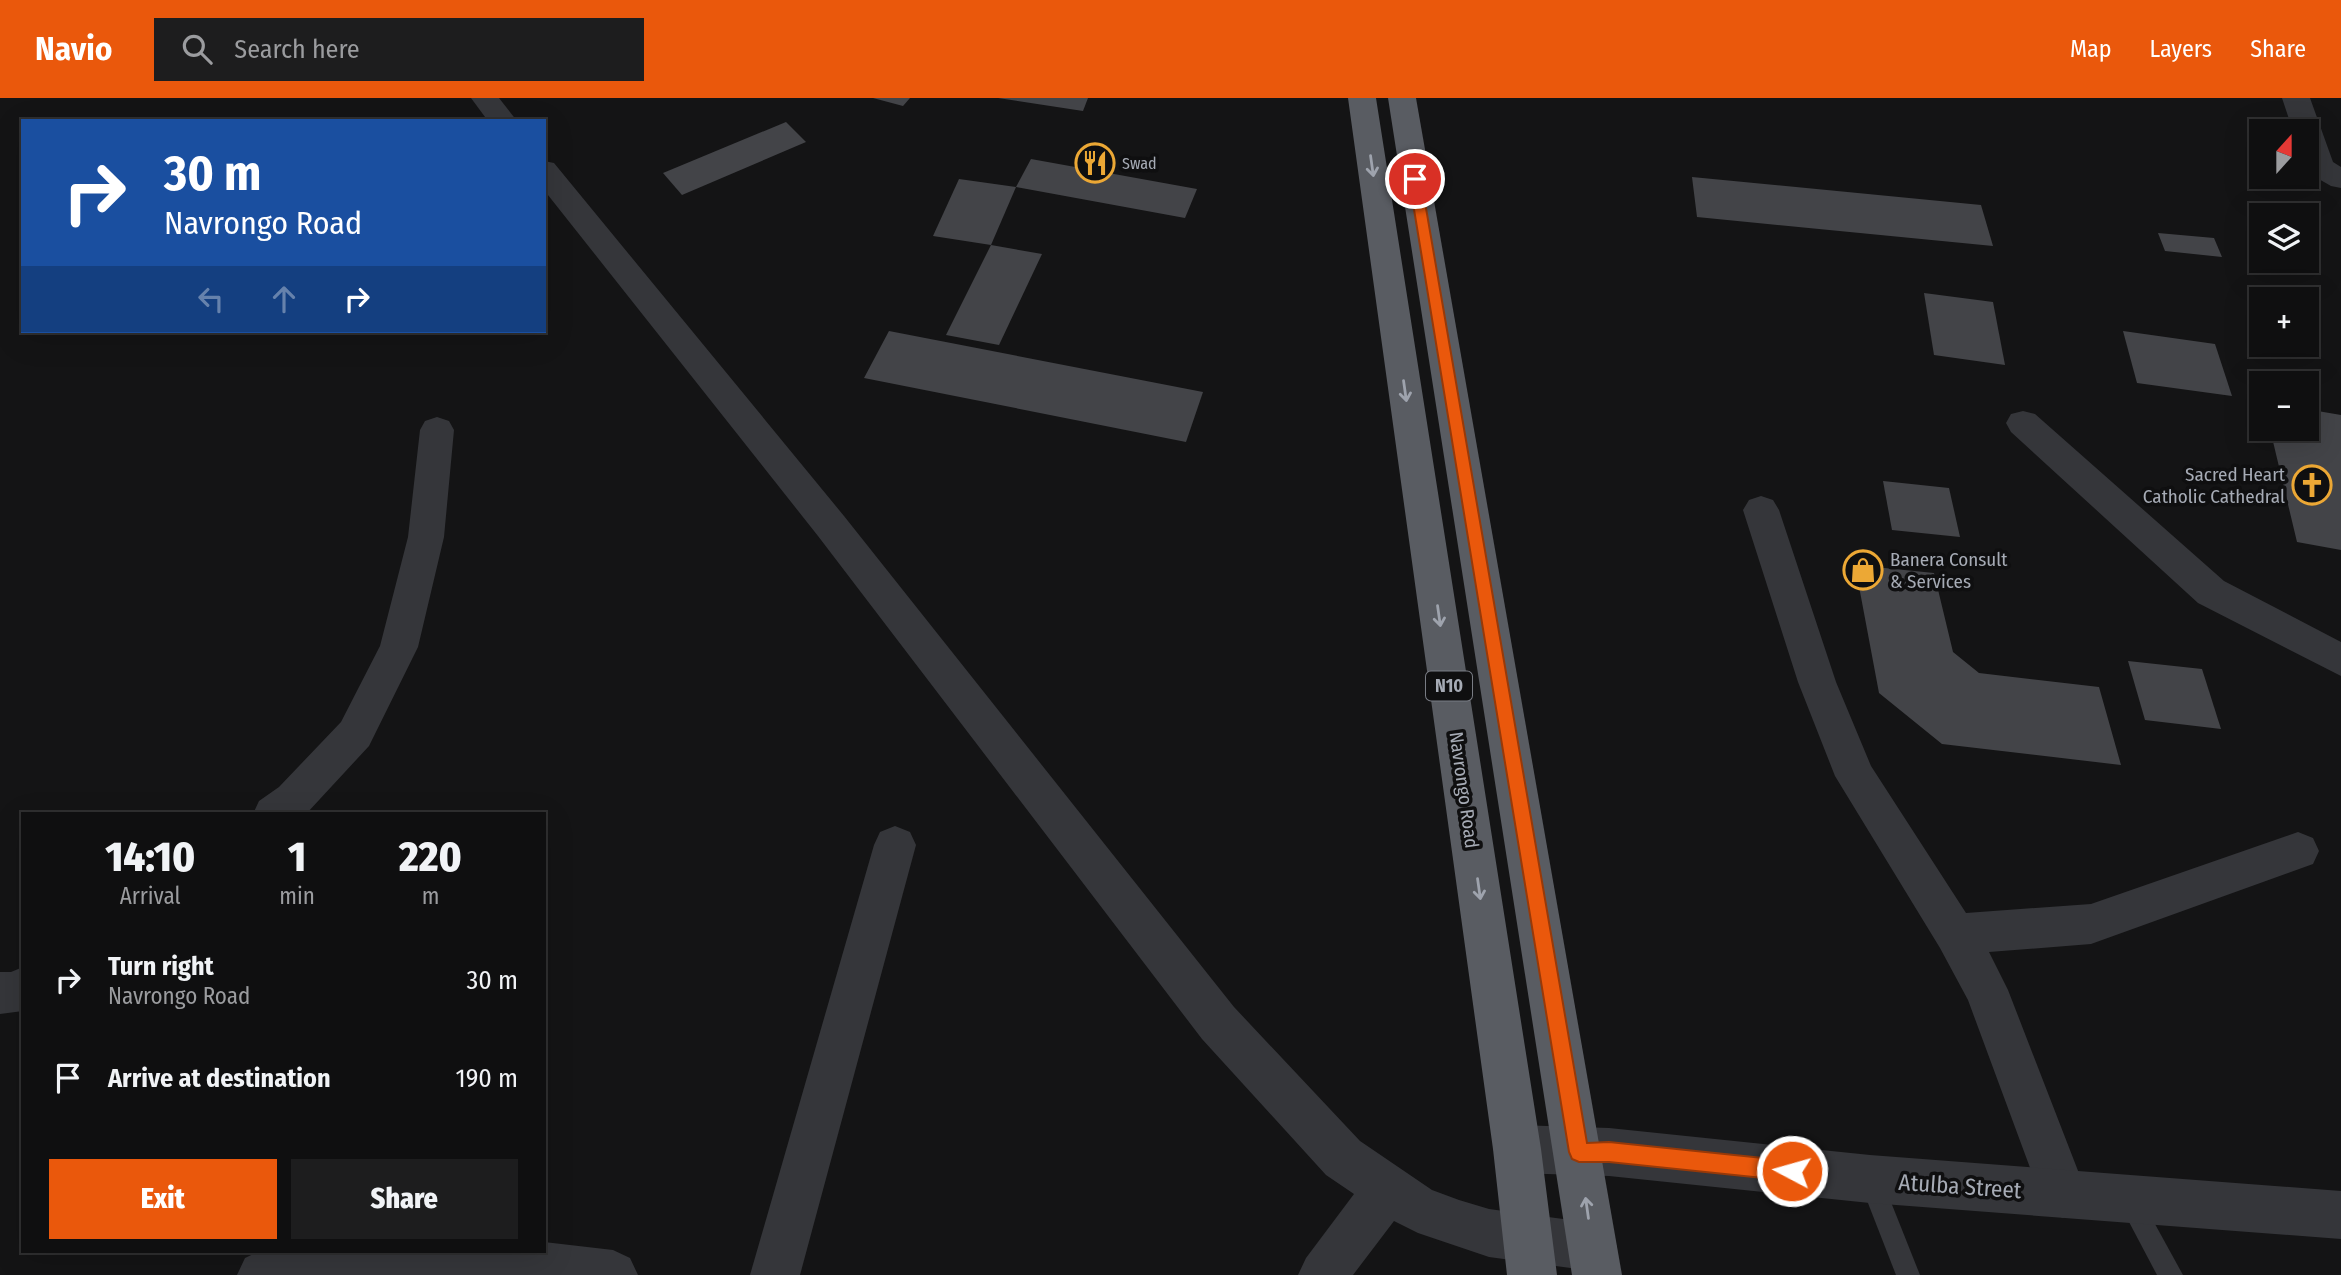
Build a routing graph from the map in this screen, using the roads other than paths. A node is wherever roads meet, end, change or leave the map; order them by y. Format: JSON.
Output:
{"nodes":[{"id":1,"x":485,"y":98,"type":"edge"},
{"id":2,"x":1362,"y":98,"type":"edge"},
{"id":3,"x":1402,"y":98,"type":"edge"},
{"id":4,"x":2296,"y":98,"type":"edge"},
{"id":5,"x":501,"y":119,"type":"edge"},
{"id":6,"x":546,"y":172,"type":"edge"},
{"id":7,"x":2341,"y":179,"type":"edge"},
{"id":8,"x":2022,"y":423,"type":"dead end"},
{"id":9,"x":437,"y":430,"type":"dead end"},
{"id":10,"x":1761,"y":510,"type":"dead end"},
{"id":11,"x":2341,"y":660,"type":"edge"},
{"id":12,"x":276,"y":812,"type":"edge"},
{"id":13,"x":895,"y":845,"type":"dead end"},
{"id":14,"x":2298,"y":850,"type":"dead end"},
{"id":15,"x":1955,"y":934,"type":"junction"},
{"id":16,"x":21,"y":989,"type":"edge"},
{"id":17,"x":0,"y":993,"type":"edge"},
{"id":18,"x":1517,"y":1149,"type":"junction"},
{"id":19,"x":1579,"y":1152,"type":"junction"},
{"id":20,"x":1870,"y":1179,"type":"junction"},
{"id":21,"x":1387,"y":1190,"type":"junction"},
{"id":22,"x":2063,"y":1194,"type":"junction"},
{"id":23,"x":2129,"y":1199,"type":"junction"},
{"id":24,"x":2341,"y":1215,"type":"edge"},
{"id":25,"x":1530,"y":1257,"type":"edge"},
{"id":26,"x":1595,"y":1261,"type":"edge"},
{"id":27,"x":262,"y":1275,"type":"edge"},
{"id":28,"x":613,"y":1275,"type":"edge"},
{"id":29,"x":775,"y":1275,"type":"edge"},
{"id":30,"x":1323,"y":1275,"type":"edge"},
{"id":31,"x":1908,"y":1275,"type":"edge"},
{"id":32,"x":2171,"y":1275,"type":"edge"}],
"edges":[{"from":1,"to":5,"type":"street"},
{"from":2,"to":18,"type":"highway","name":"Navrongo Road","number":"N10","one_way":true},
{"from":3,"to":19,"type":"highway","number":"N10"},
{"from":4,"to":7,"type":"street"},
{"from":6,"to":21,"type":"street"},
{"from":8,"to":11,"type":"street"},
{"from":9,"to":12,"type":"street"},
{"from":10,"to":15,"type":"street"},
{"from":13,"to":29,"type":"street"},
{"from":14,"to":15,"type":"street"},
{"from":15,"to":22,"type":"street"},
{"from":16,"to":17,"type":"street"},
{"from":18,"to":19,"type":"street","name":"Atulba Street"},
{"from":18,"to":25,"type":"highway","name":"Navrongo Road","number":"N10"},
{"from":19,"to":20,"type":"street","name":"Atulba Street"},
{"from":26,"to":19,"type":"highway","number":"N10","one_way":true},
{"from":20,"to":22,"type":"street","name":"Atulba Street"},
{"from":20,"to":31,"type":"lane"},
{"from":21,"to":25,"type":"street"},
{"from":21,"to":30,"type":"street"},
{"from":22,"to":23,"type":"street","name":"Atulba Street"},
{"from":23,"to":24,"type":"street","name":"Atulba Street"},
{"from":23,"to":32,"type":"lane"},
{"from":25,"to":26,"type":"street"},
{"from":27,"to":28,"type":"street"}]}
